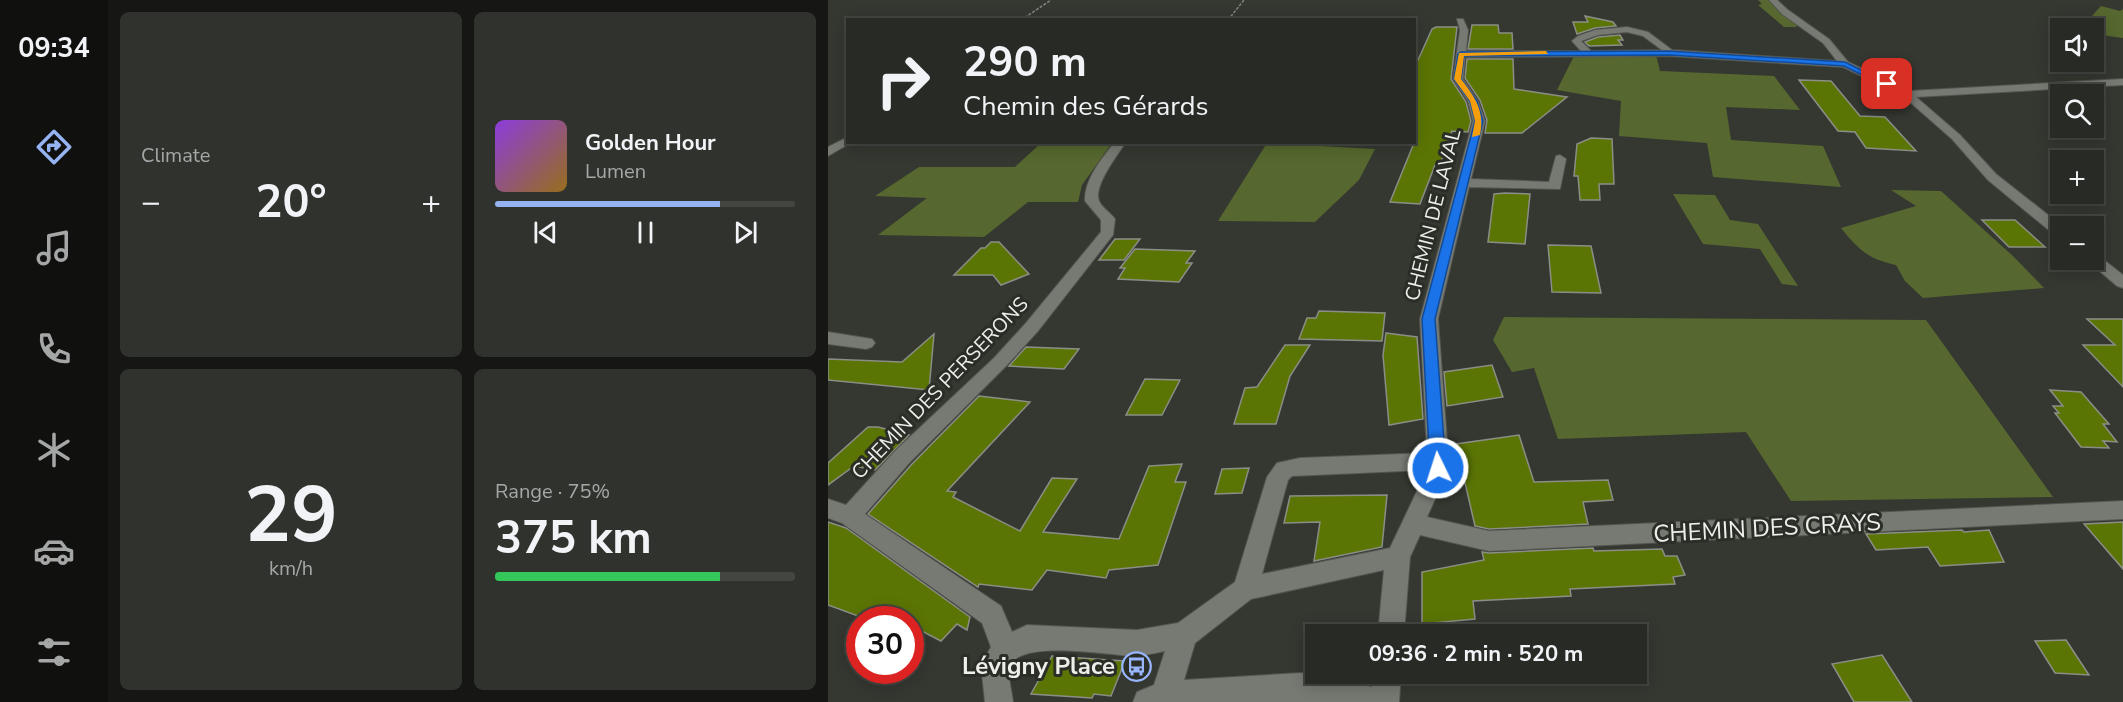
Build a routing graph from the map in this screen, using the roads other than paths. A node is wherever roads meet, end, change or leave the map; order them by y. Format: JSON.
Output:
{"nodes":[{"id":1,"x":1773,"y":0,"type":"edge"},
{"id":2,"x":1460,"y":21,"type":"dead end"},
{"id":3,"x":1588,"y":52,"type":"junction"},
{"id":4,"x":1669,"y":53,"type":"junction"},
{"id":5,"x":1461,"y":54,"type":"junction"},
{"id":6,"x":1845,"y":64,"type":"junction"},
{"id":7,"x":2123,"y":82,"type":"edge"},
{"id":8,"x":1907,"y":94,"type":"junction"},
{"id":9,"x":846,"y":141,"type":"edge"},
{"id":10,"x":1120,"y":144,"type":"edge"},
{"id":11,"x":828,"y":152,"type":"edge"},
{"id":12,"x":1560,"y":159,"type":"dead end"},
{"id":13,"x":1463,"y":183,"type":"junction"},
{"id":14,"x":2050,"y":223,"type":"edge"},
{"id":15,"x":2104,"y":267,"type":"edge"},
{"id":16,"x":2123,"y":283,"type":"edge"},
{"id":17,"x":828,"y":339,"type":"edge"},
{"id":18,"x":866,"y":343,"type":"dead end"},
{"id":19,"x":1438,"y":461,"type":"junction"},
{"id":20,"x":2123,"y":510,"type":"edge"},
{"id":21,"x":839,"y":512,"type":"edge"},
{"id":22,"x":1413,"y":524,"type":"junction"},
{"id":23,"x":1398,"y":557,"type":"junction"},
{"id":24,"x":1245,"y":589,"type":"junction"},
{"id":25,"x":1392,"y":624,"type":"edge"},
{"id":26,"x":1184,"y":635,"type":"junction"},
{"id":27,"x":1005,"y":649,"type":"junction"},
{"id":28,"x":1386,"y":684,"type":"edge"},
{"id":29,"x":1156,"y":698,"type":"edge"},
{"id":30,"x":999,"y":702,"type":"edge"},
{"id":31,"x":1374,"y":702,"type":"edge"},
{"id":32,"x":1385,"y":702,"type":"edge"}],
"edges":[{"from":1,"to":6,"type":"street"},
{"from":2,"to":5,"type":"street","name":"CHEMIN DE LAVAL"},
{"from":3,"to":4,"type":"street"},
{"from":3,"to":4,"type":"street"},
{"from":3,"to":5,"type":"street"},
{"from":4,"to":6,"type":"street"},
{"from":5,"to":13,"type":"street","name":"CHEMIN DE LAVAL"},
{"from":6,"to":8,"type":"street"},
{"from":7,"to":8,"type":"street"},
{"from":8,"to":14,"type":"street"},
{"from":9,"to":11,"type":"street"},
{"from":10,"to":21,"type":"street","name":"CHEMIN DES PERSERONS"},
{"from":12,"to":13,"type":"street"},
{"from":13,"to":19,"type":"street","name":"CHEMIN DE LAVAL"},
{"from":15,"to":16,"type":"street"},
{"from":17,"to":18,"type":"street"},
{"from":19,"to":22,"type":"street"},
{"from":19,"to":24,"type":"street"},
{"from":20,"to":22,"type":"street","name":"CHEMIN DES CRAYS"},
{"from":21,"to":27,"type":"street"},
{"from":22,"to":23,"type":"street"},
{"from":23,"to":24,"type":"street"},
{"from":23,"to":25,"type":"street"},
{"from":24,"to":26,"type":"street"},
{"from":26,"to":27,"type":"street"},
{"from":26,"to":29,"type":"street"},
{"from":27,"to":30,"type":"street"},
{"from":28,"to":32,"type":"street"},
{"from":29,"to":31,"type":"street"}]}
